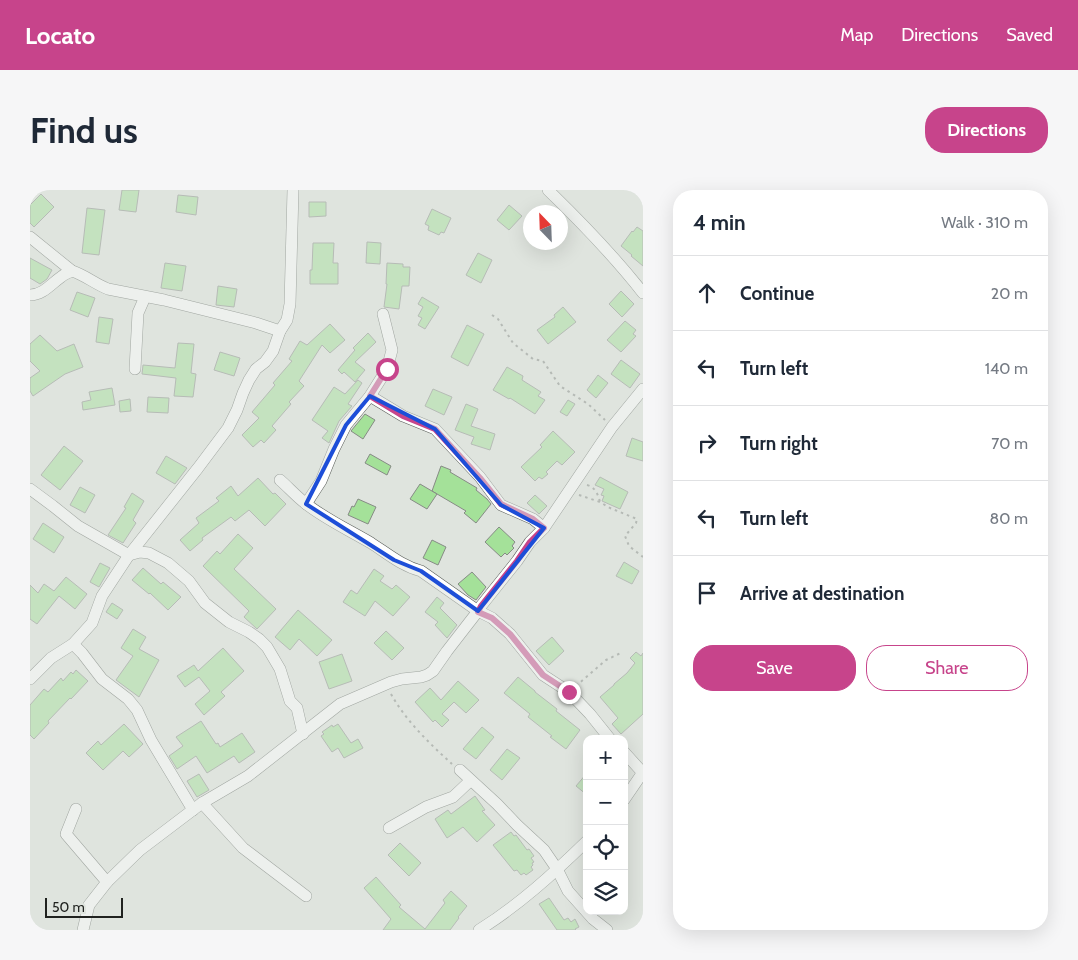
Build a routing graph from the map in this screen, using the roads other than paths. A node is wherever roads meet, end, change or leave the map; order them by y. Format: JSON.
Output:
{"nodes":[{"id":1,"x":294,"y":190,"type":"edge"},
{"id":2,"x":548,"y":190,"type":"edge"},
{"id":3,"x":30,"y":237,"type":"edge"},
{"id":4,"x":72,"y":271,"type":"junction"},
{"id":5,"x":643,"y":293,"type":"edge"},
{"id":6,"x":31,"y":296,"type":"edge"},
{"id":7,"x":145,"y":297,"type":"junction"},
{"id":8,"x":383,"y":314,"type":"dead end"},
{"id":9,"x":280,"y":331,"type":"junction"},
{"id":10,"x":135,"y":369,"type":"dead end"},
{"id":11,"x":643,"y":389,"type":"edge"},
{"id":12,"x":370,"y":396,"type":"junction"},
{"id":13,"x":280,"y":480,"type":"dead end"},
{"id":14,"x":30,"y":489,"type":"edge"},
{"id":15,"x":306,"y":504,"type":"junction"},
{"id":16,"x":544,"y":528,"type":"junction"},
{"id":17,"x":129,"y":555,"type":"junction"},
{"id":18,"x":478,"y":612,"type":"junction"},
{"id":19,"x":73,"y":644,"type":"junction"},
{"id":20,"x":30,"y":679,"type":"edge"},
{"id":21,"x":303,"y":734,"type":"junction"},
{"id":22,"x":607,"y":735,"type":"edge"},
{"id":23,"x":628,"y":756,"type":"edge"},
{"id":24,"x":460,"y":770,"type":"road end"},
{"id":25,"x":643,"y":773,"type":"edge"},
{"id":26,"x":470,"y":780,"type":"junction"},
{"id":27,"x":628,"y":794,"type":"edge"},
{"id":28,"x":198,"y":806,"type":"junction"},
{"id":29,"x":76,"y":809,"type":"dead end"},
{"id":30,"x":388,"y":828,"type":"dead end"},
{"id":31,"x":583,"y":845,"type":"edge"},
{"id":32,"x":557,"y":869,"type":"junction"},
{"id":33,"x":107,"y":882,"type":"junction"},
{"id":34,"x":306,"y":896,"type":"dead end"},
{"id":35,"x":83,"y":930,"type":"edge"},
{"id":36,"x":479,"y":930,"type":"edge"},
{"id":37,"x":606,"y":930,"type":"edge"}],
"edges":[{"from":1,"to":9,"type":"street"},
{"from":2,"to":5,"type":"street"},
{"from":3,"to":4,"type":"street"},
{"from":4,"to":6,"type":"street"},
{"from":4,"to":7,"type":"street"},
{"from":7,"to":9,"type":"street"},
{"from":7,"to":10,"type":"street"},
{"from":8,"to":12,"type":"street"},
{"from":9,"to":17,"type":"street"},
{"from":11,"to":16,"type":"street"},
{"from":12,"to":15,"type":"street"},
{"from":12,"to":16,"type":"street"},
{"from":13,"to":15,"type":"street"},
{"from":14,"to":17,"type":"street"},
{"from":15,"to":18,"type":"street"},
{"from":16,"to":18,"type":"street"},
{"from":17,"to":19,"type":"street"},
{"from":17,"to":21,"type":"street"},
{"from":18,"to":21,"type":"street"},
{"from":18,"to":22,"type":"street"},
{"from":19,"to":20,"type":"street"},
{"from":19,"to":28,"type":"street"},
{"from":21,"to":28,"type":"street"},
{"from":23,"to":25,"type":"street"},
{"from":24,"to":26,"type":"street"},
{"from":25,"to":27,"type":"street"},
{"from":26,"to":30,"type":"street"},
{"from":26,"to":32,"type":"street"},
{"from":28,"to":33,"type":"street"},
{"from":28,"to":34,"type":"street"},
{"from":29,"to":33,"type":"street"},
{"from":31,"to":32,"type":"street"},
{"from":32,"to":36,"type":"street"},
{"from":32,"to":37,"type":"street"},
{"from":33,"to":35,"type":"street"}]}
